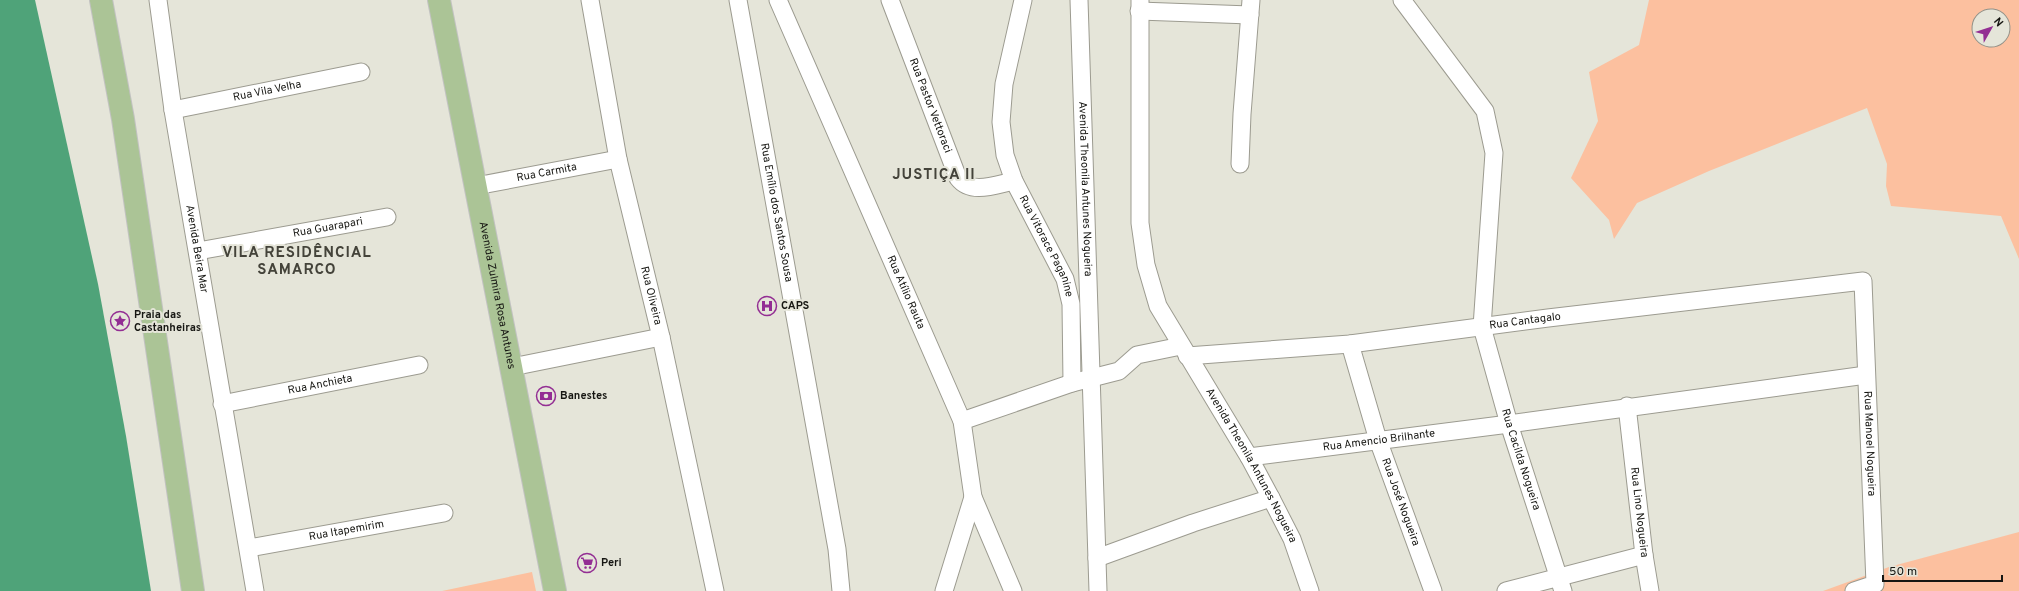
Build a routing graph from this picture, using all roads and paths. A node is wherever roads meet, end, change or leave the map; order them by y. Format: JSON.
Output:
{"nodes":[{"id":1,"x":101,"y":0,"type":"edge"},
{"id":2,"x":158,"y":0,"type":"edge"},
{"id":3,"x":439,"y":0,"type":"edge"},
{"id":4,"x":447,"y":0,"type":"edge"},
{"id":5,"x":590,"y":0,"type":"edge"},
{"id":6,"x":738,"y":0,"type":"edge"},
{"id":7,"x":778,"y":0,"type":"edge"},
{"id":8,"x":890,"y":0,"type":"edge"},
{"id":9,"x":1023,"y":0,"type":"edge"},
{"id":10,"x":1079,"y":0,"type":"edge"},
{"id":11,"x":1402,"y":0,"type":"edge"},
{"id":12,"x":1139,"y":6,"type":"edge"},
{"id":13,"x":1251,"y":8,"type":"edge"},
{"id":14,"x":361,"y":72,"type":"dead end"},
{"id":15,"x":173,"y":110,"type":"junction"},
{"id":16,"x":618,"y":159,"type":"junction"},
{"id":17,"x":1240,"y":164,"type":"dead end"},
{"id":18,"x":1014,"y":181,"type":"junction"},
{"id":19,"x":480,"y":186,"type":"junction"},
{"id":20,"x":387,"y":217,"type":"dead end"},
{"id":21,"x":198,"y":251,"type":"junction"},
{"id":22,"x":1863,"y":281,"type":"joint"},
{"id":23,"x":1482,"y":327,"type":"junction"},
{"id":24,"x":661,"y":337,"type":"junction"},
{"id":25,"x":1350,"y":344,"type":"junction"},
{"id":26,"x":1184,"y":351,"type":"junction"},
{"id":27,"x":419,"y":365,"type":"dead end"},
{"id":28,"x":515,"y":366,"type":"junction"},
{"id":29,"x":1866,"y":375,"type":"junction"},
{"id":30,"x":1090,"y":378,"type":"junction"},
{"id":31,"x":1072,"y":383,"type":"junction"},
{"id":32,"x":222,"y":404,"type":"junction"},
{"id":33,"x":1627,"y":406,"type":"junction"},
{"id":34,"x":962,"y":421,"type":"junction"},
{"id":35,"x":1509,"y":424,"type":"junction"},
{"id":36,"x":1378,"y":440,"type":"junction"},
{"id":37,"x":1249,"y":457,"type":"junction"},
{"id":38,"x":973,"y":497,"type":"junction"},
{"id":39,"x":1271,"y":498,"type":"junction"},
{"id":40,"x":444,"y":513,"type":"dead end"},
{"id":41,"x":249,"y":548,"type":"junction"},
{"id":42,"x":1644,"y":555,"type":"junction"},
{"id":43,"x":1097,"y":558,"type":"junction"},
{"id":44,"x":1561,"y":584,"type":"edge"},
{"id":45,"x":193,"y":591,"type":"edge"},
{"id":46,"x":255,"y":591,"type":"edge"},
{"id":47,"x":555,"y":591,"type":"edge"},
{"id":48,"x":562,"y":591,"type":"edge"},
{"id":49,"x":715,"y":591,"type":"edge"},
{"id":50,"x":841,"y":591,"type":"edge"},
{"id":51,"x":944,"y":591,"type":"edge"},
{"id":52,"x":1013,"y":591,"type":"edge"},
{"id":53,"x":1098,"y":591,"type":"edge"},
{"id":54,"x":1310,"y":591,"type":"edge"},
{"id":55,"x":1433,"y":591,"type":"edge"},
{"id":56,"x":1506,"y":591,"type":"edge"},
{"id":57,"x":1650,"y":591,"type":"edge"},
{"id":58,"x":1854,"y":591,"type":"edge"}],
"edges":[{"from":1,"to":45,"type":"main road"},
{"from":2,"to":15,"type":"street","name":"Avenida Beira Mar"},
{"from":3,"to":19,"type":"main road","name":"Avenida Zulmira Rosa Antunes"},
{"from":4,"to":19,"type":"main road","name":"Avenida Zulmira Rosa Antunes"},
{"from":5,"to":16,"type":"street","name":"Rua Oliveira"},
{"from":6,"to":50,"type":"street","name":"Rua Emílio dos Santos Sousa"},
{"from":7,"to":34,"type":"street","name":"Rua Atílio Rauta"},
{"from":8,"to":18,"type":"street","name":"Rua Pastor Vettoraci"},
{"from":9,"to":18,"type":"street","name":"Rua Vitorace Paganine"},
{"from":10,"to":30,"type":"street","name":"Avenida Theonila Antunes Nogueira"},
{"from":11,"to":23,"type":"street","name":"Rua Cacilda Nogueira"},
{"from":12,"to":13,"type":"street"},
{"from":12,"to":26,"type":"street","name":"Avenida Theonila Antunes Nogueira"},
{"from":13,"to":17,"type":"street"},
{"from":14,"to":15,"type":"street","name":"Rua Vila Velha"},
{"from":15,"to":21,"type":"street","name":"Avenida Beira Mar"},
{"from":16,"to":19,"type":"street","name":"Rua Carmita"},
{"from":16,"to":24,"type":"street","name":"Rua Oliveira"},
{"from":18,"to":31,"type":"street","name":"Rua Vitorace Paganine"},
{"from":19,"to":28,"type":"main road","name":"Avenida Zulmira Rosa Antunes"},
{"from":20,"to":21,"type":"street","name":"Rua Guarapari"},
{"from":21,"to":32,"type":"street","name":"Avenida Beira Mar"},
{"from":22,"to":23,"type":"street","name":"Rua Cantagalo"},
{"from":22,"to":29,"type":"street","name":"Rua Manoel Nogueira"},
{"from":23,"to":25,"type":"street","name":"Rua Cantagalo"},
{"from":23,"to":35,"type":"street","name":"Rua Cacilda Nogueira"},
{"from":24,"to":28,"type":"street"},
{"from":24,"to":49,"type":"street","name":"Rua Oliveira"},
{"from":25,"to":26,"type":"street","name":"Rua Cantagalo"},
{"from":25,"to":36,"type":"street","name":"Rua José Nogueira"},
{"from":26,"to":30,"type":"street"},
{"from":26,"to":37,"type":"street","name":"Avenida Theonila Antunes Nogueira"},
{"from":27,"to":32,"type":"street","name":"Rua Anchieta"},
{"from":28,"to":47,"type":"main road","name":"Avenida Zulmira Rosa Antunes"},
{"from":28,"to":48,"type":"main road","name":"Avenida Zulmira Rosa Antunes"},
{"from":29,"to":33,"type":"street","name":"Rua Amencio Brilhante"},
{"from":29,"to":58,"type":"street","name":"Rua Manoel Nogueira"},
{"from":30,"to":31,"type":"street"},
{"from":30,"to":43,"type":"street","name":"Avenida Theonila Antunes Nogueira"},
{"from":31,"to":34,"type":"street"},
{"from":32,"to":41,"type":"street","name":"Avenida Beira Mar"},
{"from":33,"to":35,"type":"street","name":"Rua Amencio Brilhante"},
{"from":33,"to":42,"type":"street","name":"Rua Lino Nogueira"},
{"from":34,"to":38,"type":"street","name":"Rua Atílio Rauta"},
{"from":35,"to":36,"type":"street","name":"Rua Amencio Brilhante"},
{"from":35,"to":44,"type":"street","name":"Rua Cacilda Nogueira"},
{"from":36,"to":37,"type":"street","name":"Rua Amencio Brilhante"},
{"from":36,"to":55,"type":"street","name":"Rua José Nogueira"},
{"from":37,"to":39,"type":"street","name":"Avenida Theonila Antunes Nogueira"},
{"from":38,"to":51,"type":"street"},
{"from":38,"to":52,"type":"street","name":"Rua Atílio Rauta"},
{"from":39,"to":43,"type":"street"},
{"from":39,"to":54,"type":"street","name":"Avenida Theonila Antunes Nogueira"},
{"from":40,"to":41,"type":"street","name":"Rua Itapemirim"},
{"from":41,"to":46,"type":"street","name":"Avenida Beira Mar"},
{"from":42,"to":44,"type":"street","name":"Rua Lino Nogueira"},
{"from":42,"to":57,"type":"street"},
{"from":43,"to":53,"type":"street","name":"Avenida Theonila Antunes Nogueira"},
{"from":44,"to":56,"type":"street","name":"Rua Lino Nogueira"}]}
